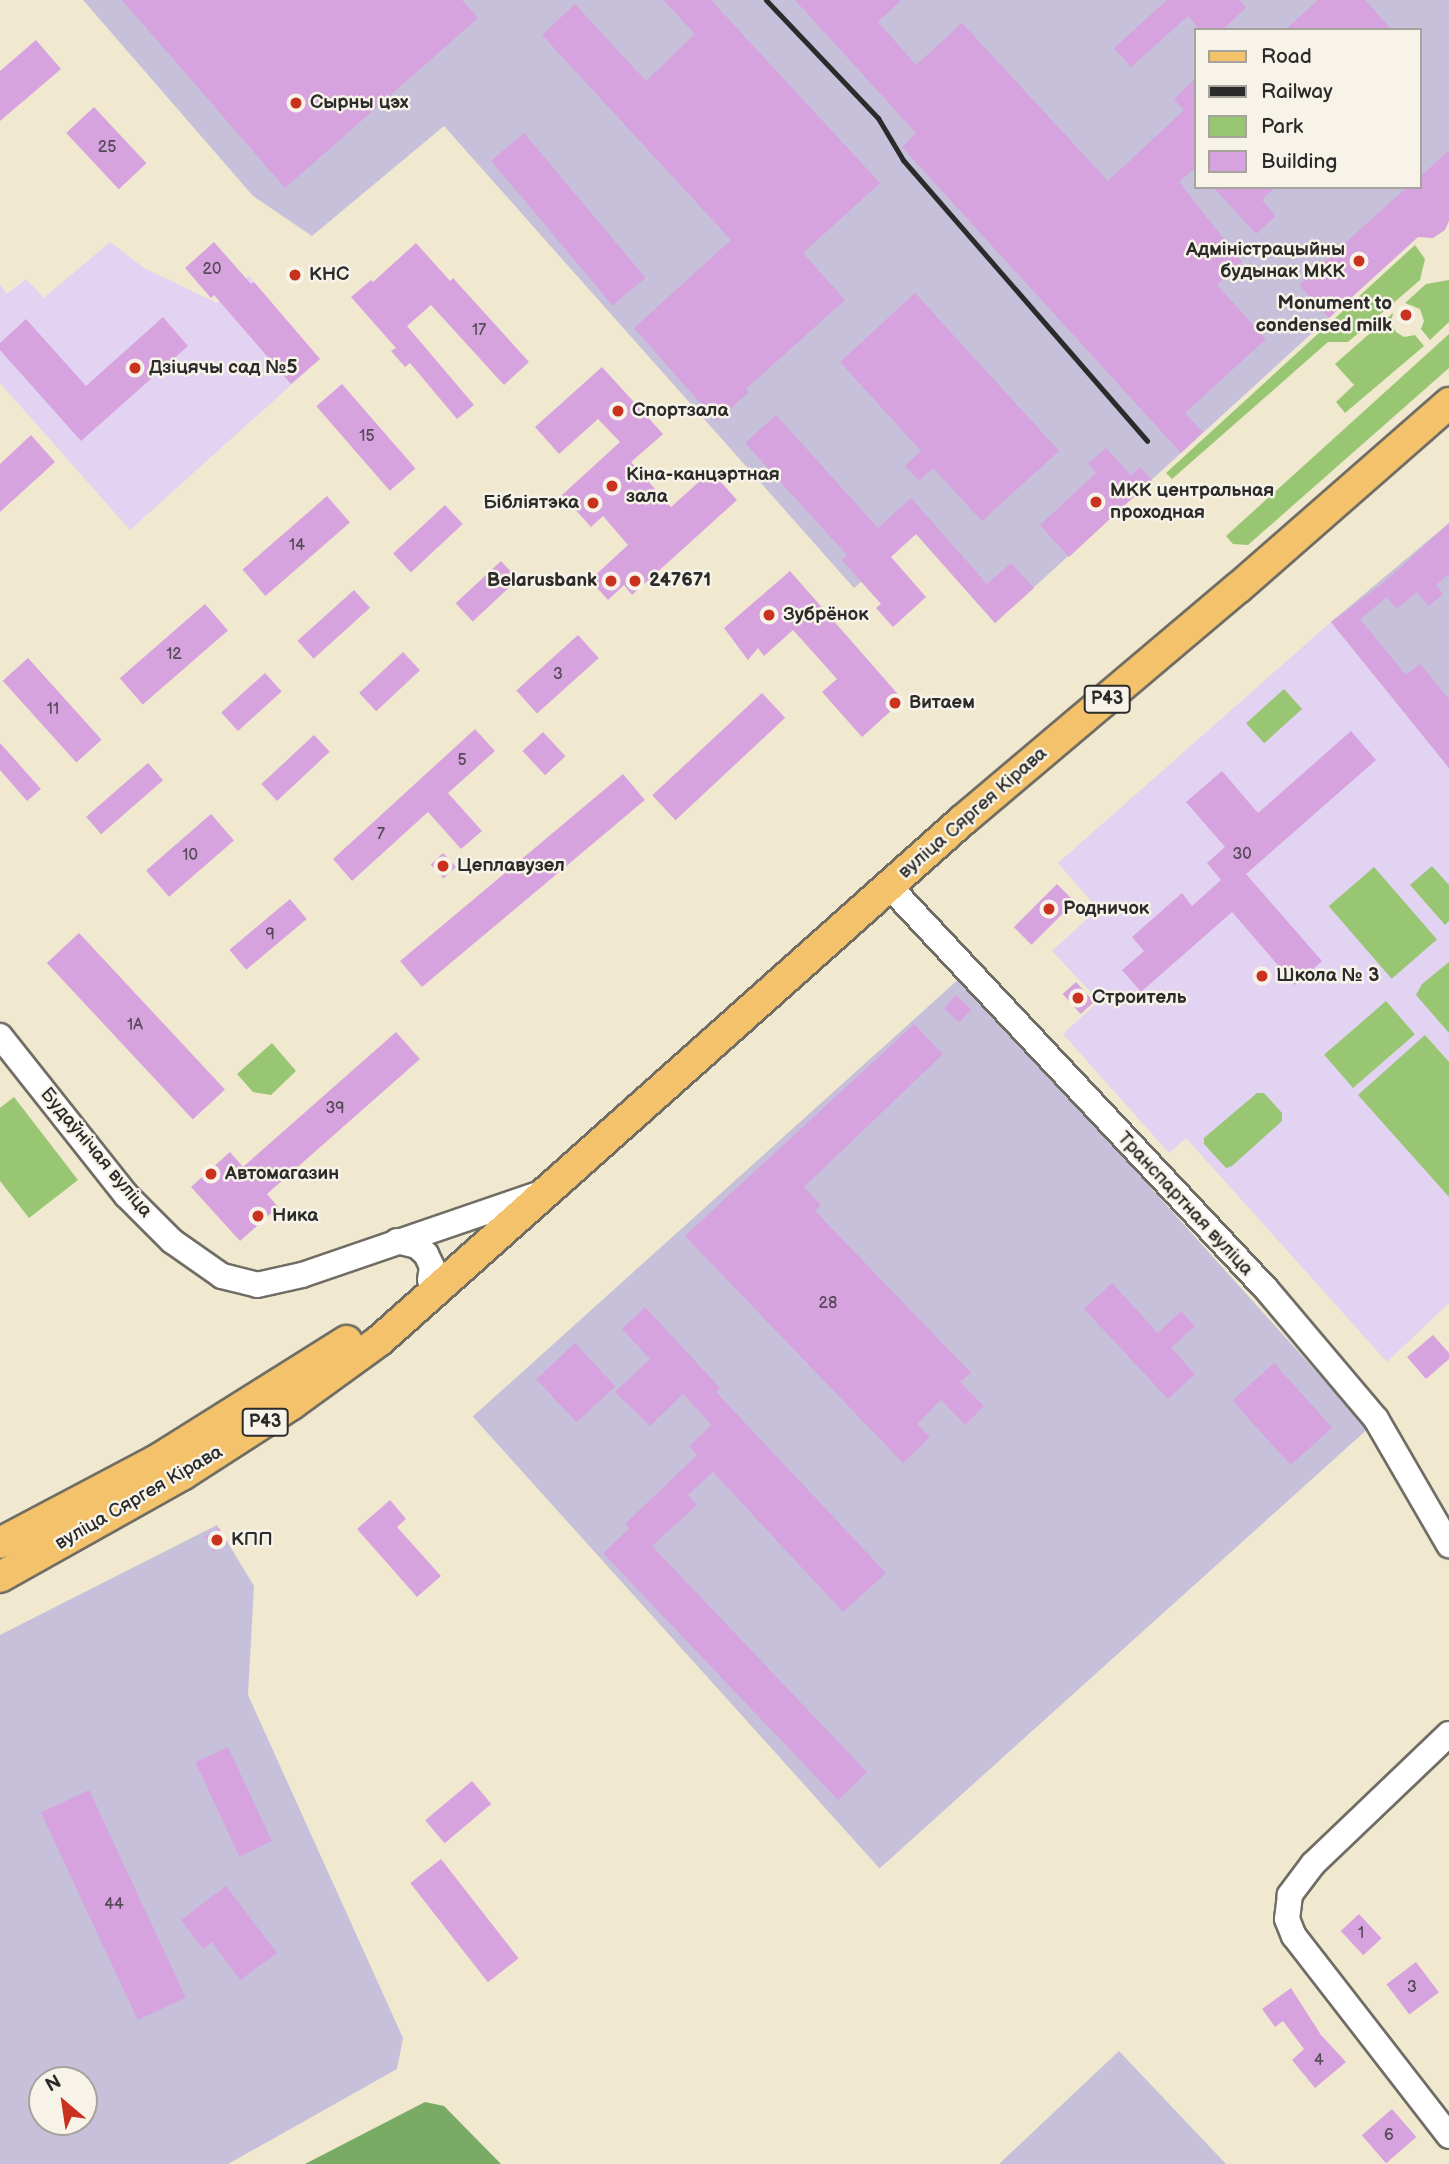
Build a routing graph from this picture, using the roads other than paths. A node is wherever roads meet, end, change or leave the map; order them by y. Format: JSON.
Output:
{"nodes":[{"id":1,"x":1449,"y":404,"type":"edge"},
{"id":2,"x":889,"y":886,"type":"junction"},
{"id":3,"x":0,"y":1036,"type":"edge"},
{"id":4,"x":494,"y":1221,"type":"junction"},
{"id":5,"x":397,"y":1241,"type":"junction"},
{"id":6,"x":430,"y":1280,"type":"junction"},
{"id":7,"x":0,"y":1543,"type":"edge"},
{"id":8,"x":1449,"y":1545,"type":"edge"},
{"id":9,"x":0,"y":1577,"type":"edge"},
{"id":10,"x":1449,"y":1734,"type":"edge"},
{"id":11,"x":1449,"y":2136,"type":"edge"}],
"edges":[{"from":1,"to":2,"type":"main road","name":"вуліца Сяргея Кірава","number":"Р43"},
{"from":2,"to":4,"type":"main road","name":"вуліца Сяргея Кірава","number":"Р43"},
{"from":2,"to":8,"type":"street","name":"Транспартная вуліца"},
{"from":3,"to":5,"type":"street","name":"Будаўнічая вуліца"},
{"from":4,"to":5,"type":"street","name":"Будаўнічая вуліца"},
{"from":4,"to":6,"type":"main road","name":"вуліца Сяргея Кірава","number":"Р43"},
{"from":4,"to":9,"type":"main road","name":"вуліца Сяргея Кірава","number":"Р43"},
{"from":5,"to":6,"type":"street"},
{"from":6,"to":7,"type":"main road","name":"вуліца Сяргея Кірава","number":"Р43"},
{"from":10,"to":11,"type":"street"}]}
